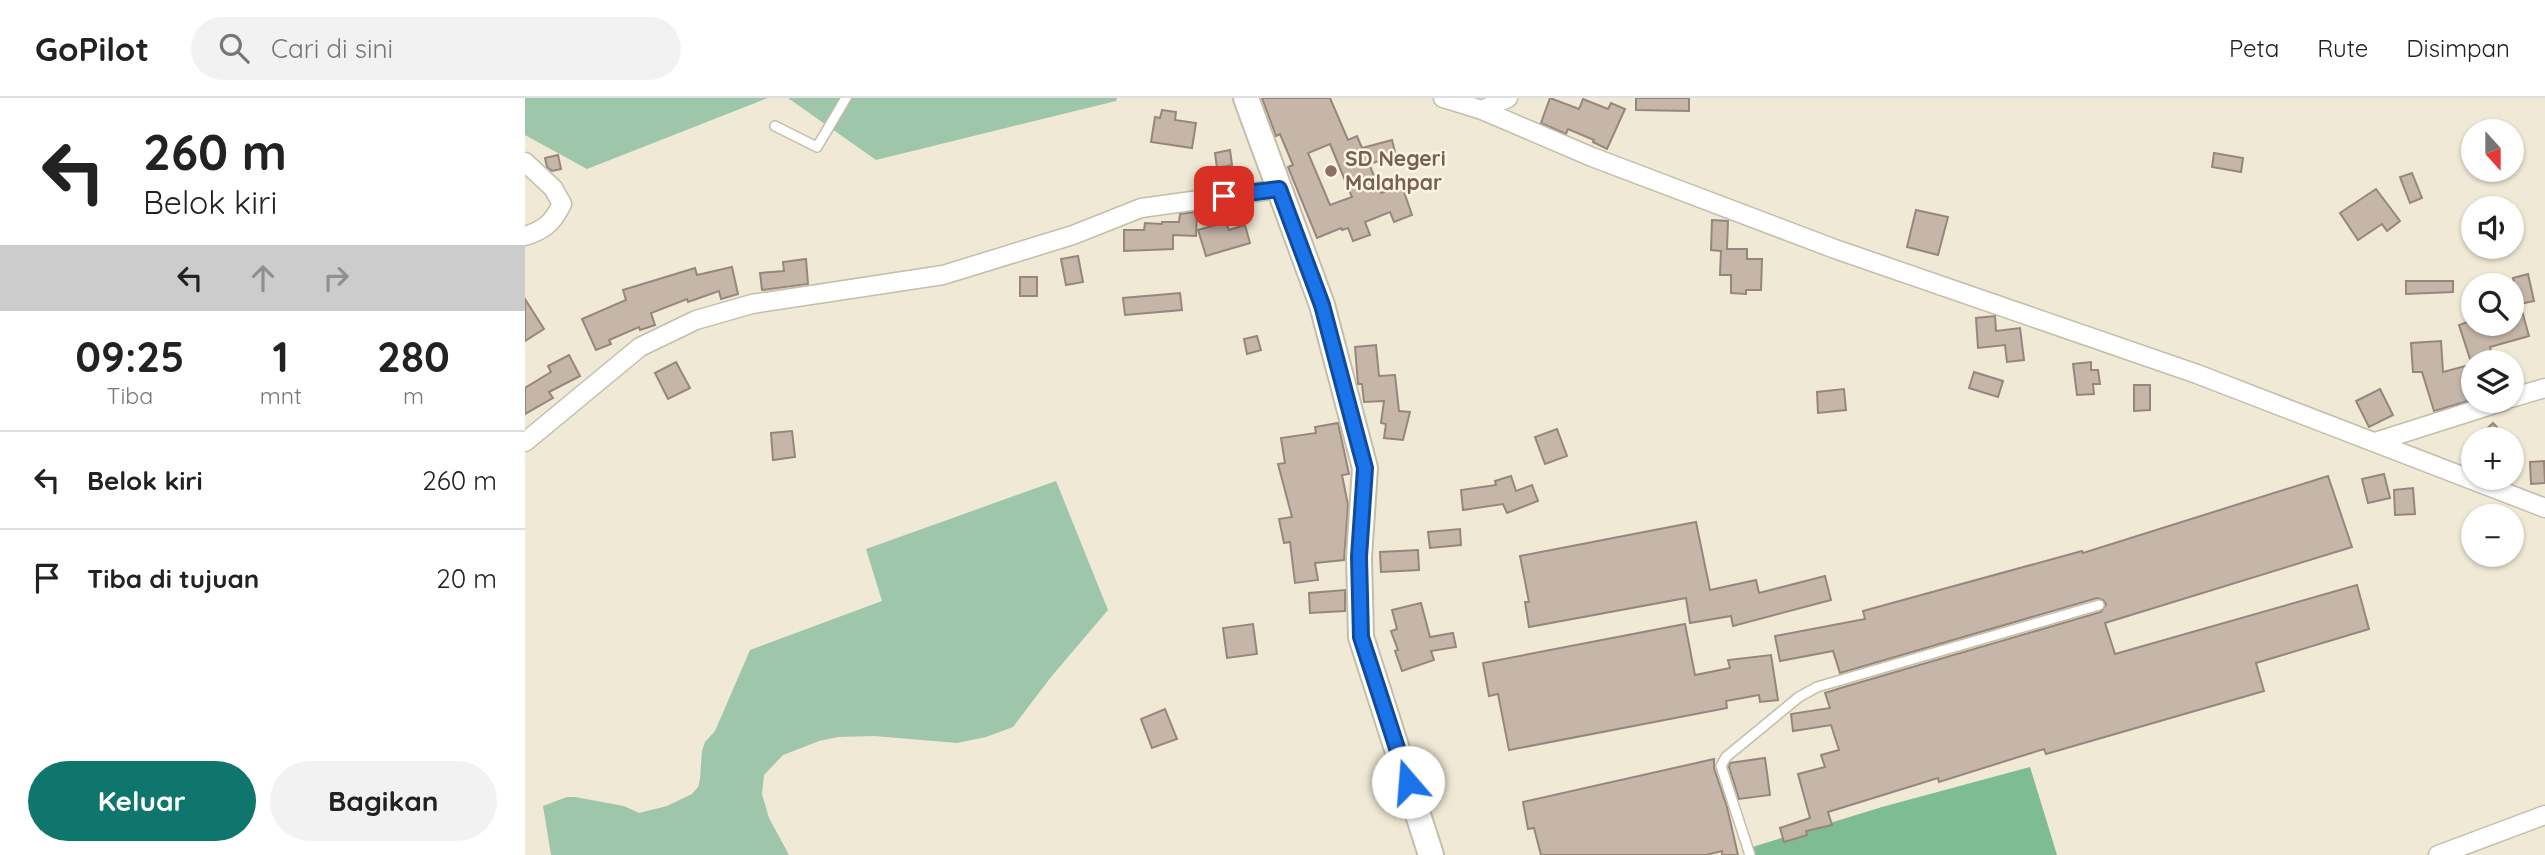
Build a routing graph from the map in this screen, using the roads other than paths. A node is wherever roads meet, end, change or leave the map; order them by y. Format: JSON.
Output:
{"nodes":[{"id":1,"x":846,"y":98,"type":"edge"},
{"id":2,"x":1246,"y":98,"type":"edge"},
{"id":3,"x":1443,"y":98,"type":"edge"},
{"id":4,"x":1496,"y":102,"type":"edge"},
{"id":5,"x":775,"y":126,"type":"dead end"},
{"id":6,"x":525,"y":162,"type":"edge"},
{"id":7,"x":1279,"y":189,"type":"junction"},
{"id":8,"x":525,"y":236,"type":"edge"},
{"id":9,"x":2545,"y":388,"type":"edge"},
{"id":10,"x":2524,"y":394,"type":"edge"},
{"id":11,"x":2466,"y":413,"type":"edge"},
{"id":12,"x":525,"y":442,"type":"edge"},
{"id":13,"x":2375,"y":442,"type":"junction"},
{"id":14,"x":2545,"y":508,"type":"edge"},
{"id":15,"x":2099,"y":606,"type":"dead end"},
{"id":16,"x":2545,"y":815,"type":"edge"},
{"id":17,"x":1431,"y":855,"type":"edge"},
{"id":18,"x":1750,"y":855,"type":"edge"},
{"id":19,"x":2438,"y":855,"type":"edge"}],
"edges":[{"from":1,"to":5,"type":"lane"},
{"from":2,"to":7,"type":"street"},
{"from":3,"to":4,"type":"street"},
{"from":4,"to":13,"type":"street"},
{"from":6,"to":8,"type":"street"},
{"from":7,"to":12,"type":"street"},
{"from":7,"to":17,"type":"street"},
{"from":9,"to":10,"type":"street"},
{"from":11,"to":13,"type":"street"},
{"from":13,"to":14,"type":"street"},
{"from":15,"to":18,"type":"lane"},
{"from":16,"to":19,"type":"street"}]}
